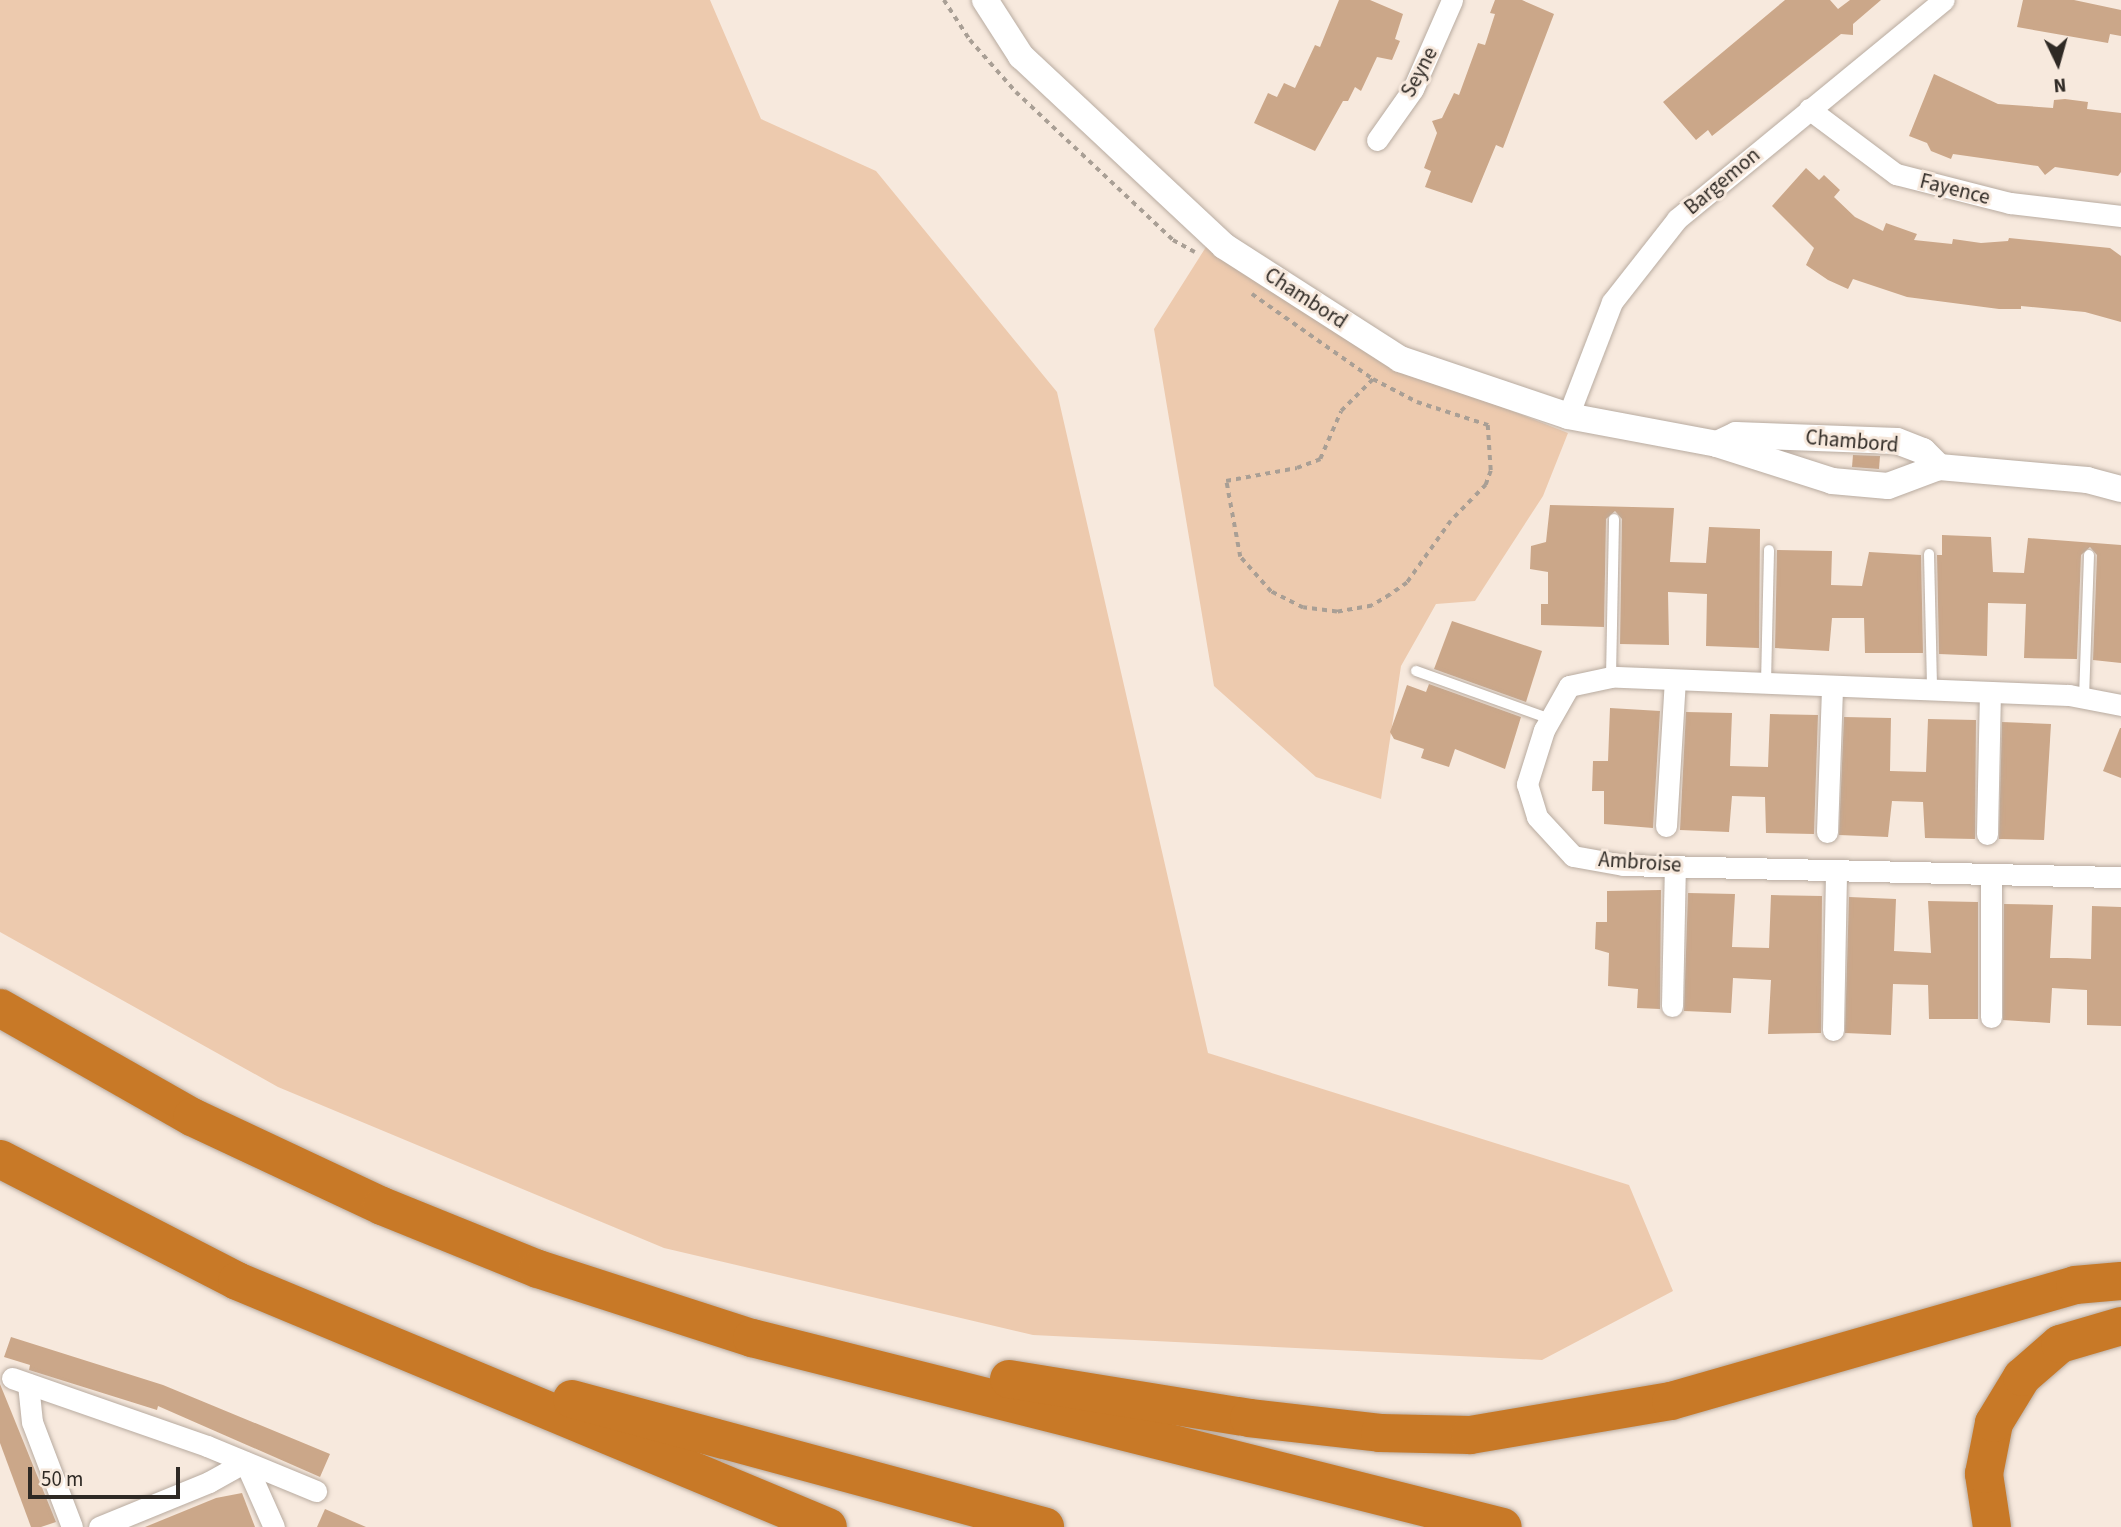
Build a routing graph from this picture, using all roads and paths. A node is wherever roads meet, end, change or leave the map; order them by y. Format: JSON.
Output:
{"nodes":[{"id":1,"x":985,"y":0,"type":"edge"},
{"id":2,"x":1452,"y":0,"type":"edge"},
{"id":3,"x":1944,"y":0,"type":"edge"},
{"id":4,"x":1809,"y":109,"type":"junction"},
{"id":5,"x":1377,"y":140,"type":"dead end"},
{"id":6,"x":2121,"y":216,"type":"edge"},
{"id":7,"x":1568,"y":416,"type":"junction"},
{"id":8,"x":1488,"y":425,"type":"joint"},
{"id":9,"x":1828,"y":437,"type":"junction"},
{"id":10,"x":1717,"y":444,"type":"junction"},
{"id":11,"x":1931,"y":459,"type":"junction"},
{"id":12,"x":1826,"y":479,"type":"junction"},
{"id":13,"x":2121,"y":489,"type":"edge"},
{"id":14,"x":1614,"y":519,"type":"dead end"},
{"id":15,"x":1769,"y":550,"type":"dead end"},
{"id":16,"x":1929,"y":554,"type":"dead end"},
{"id":17,"x":2089,"y":555,"type":"dead end"},
{"id":18,"x":1416,"y":671,"type":"dead end"},
{"id":19,"x":1611,"y":677,"type":"junction"},
{"id":20,"x":1675,"y":680,"type":"junction"},
{"id":21,"x":1766,"y":683,"type":"junction"},
{"id":22,"x":1832,"y":686,"type":"junction"},
{"id":23,"x":1932,"y":690,"type":"junction"},
{"id":24,"x":1990,"y":692,"type":"junction"},
{"id":25,"x":2084,"y":698,"type":"junction"},
{"id":26,"x":2121,"y":705,"type":"edge"},
{"id":27,"x":1550,"y":719,"type":"junction"},
{"id":28,"x":1666,"y":826,"type":"dead end"},
{"id":29,"x":1827,"y":832,"type":"dead end"},
{"id":30,"x":1987,"y":834,"type":"dead end"},
{"id":31,"x":1675,"y":866,"type":"junction"},
{"id":32,"x":1836,"y":870,"type":"junction"},
{"id":33,"x":1991,"y":874,"type":"junction"},
{"id":34,"x":2121,"y":877,"type":"edge"},
{"id":35,"x":1672,"y":1006,"type":"dead end"},
{"id":36,"x":0,"y":1007,"type":"edge"},
{"id":37,"x":1991,"y":1017,"type":"dead end"},
{"id":38,"x":1832,"y":1030,"type":"dead end"},
{"id":39,"x":0,"y":1159,"type":"edge"},
{"id":40,"x":2121,"y":1281,"type":"edge"},
{"id":41,"x":2121,"y":1326,"type":"edge"},
{"id":42,"x":752,"y":1338,"type":"junction"},
{"id":43,"x":418,"y":1357,"type":"junction"},
{"id":44,"x":245,"y":1462,"type":"junction"},
{"id":45,"x":316,"y":1491,"type":"dead end"},
{"id":46,"x":72,"y":1527,"type":"edge"},
{"id":47,"x":99,"y":1527,"type":"edge"},
{"id":48,"x":274,"y":1527,"type":"edge"},
{"id":49,"x":828,"y":1527,"type":"edge"},
{"id":50,"x":1045,"y":1527,"type":"edge"},
{"id":51,"x":1503,"y":1527,"type":"edge"},
{"id":52,"x":1992,"y":1527,"type":"edge"}],
"edges":[{"from":1,"to":7,"type":"street","name":"Chambord"},
{"from":2,"to":5,"type":"street","name":"Seyne"},
{"from":3,"to":4,"type":"street","name":"Bargemon"},
{"from":4,"to":6,"type":"street","name":"Fayence"},
{"from":4,"to":7,"type":"street","name":"Bargemon"},
{"from":7,"to":10,"type":"street","name":"Chambord"},
{"from":8,"to":8,"type":"path"},
{"from":9,"to":10,"type":"street","name":"Chambord"},
{"from":9,"to":11,"type":"street","name":"Chambord"},
{"from":9,"to":12,"type":"street"},
{"from":10,"to":12,"type":"street","name":"Chambord"},
{"from":11,"to":12,"type":"street","name":"Chambord"},
{"from":11,"to":13,"type":"street","name":"Chambord"},
{"from":14,"to":19,"type":"lane"},
{"from":15,"to":21,"type":"lane"},
{"from":16,"to":23,"type":"lane"},
{"from":17,"to":25,"type":"lane"},
{"from":18,"to":27,"type":"lane"},
{"from":19,"to":20,"type":"street","name":"Ambroise"},
{"from":19,"to":27,"type":"street","name":"Ambroise"},
{"from":20,"to":21,"type":"street","name":"Ambroise"},
{"from":20,"to":28,"type":"street"},
{"from":21,"to":22,"type":"street","name":"Ambroise"},
{"from":22,"to":23,"type":"street","name":"Ambroise"},
{"from":22,"to":29,"type":"street"},
{"from":23,"to":24,"type":"street","name":"Ambroise"},
{"from":24,"to":25,"type":"street","name":"Ambroise"},
{"from":24,"to":30,"type":"street"},
{"from":25,"to":26,"type":"street","name":"Ambroise"},
{"from":27,"to":31,"type":"street","name":"Ambroise"},
{"from":31,"to":32,"type":"street","name":"Ambroise"},
{"from":31,"to":35,"type":"street"},
{"from":32,"to":33,"type":"street","name":"Ambroise"},
{"from":32,"to":38,"type":"street"},
{"from":33,"to":34,"type":"street","name":"Ambroise"},
{"from":33,"to":37,"type":"street"},
{"from":36,"to":42,"type":"highway"},
{"from":39,"to":43,"type":"highway"},
{"from":40,"to":42,"type":"highway"},
{"from":41,"to":52,"type":"highway"},
{"from":42,"to":51,"type":"highway"},
{"from":43,"to":49,"type":"highway"},
{"from":43,"to":50,"type":"highway"},
{"from":44,"to":45,"type":"street"},
{"from":44,"to":46,"type":"street"},
{"from":44,"to":47,"type":"street"},
{"from":44,"to":48,"type":"street"}]}
